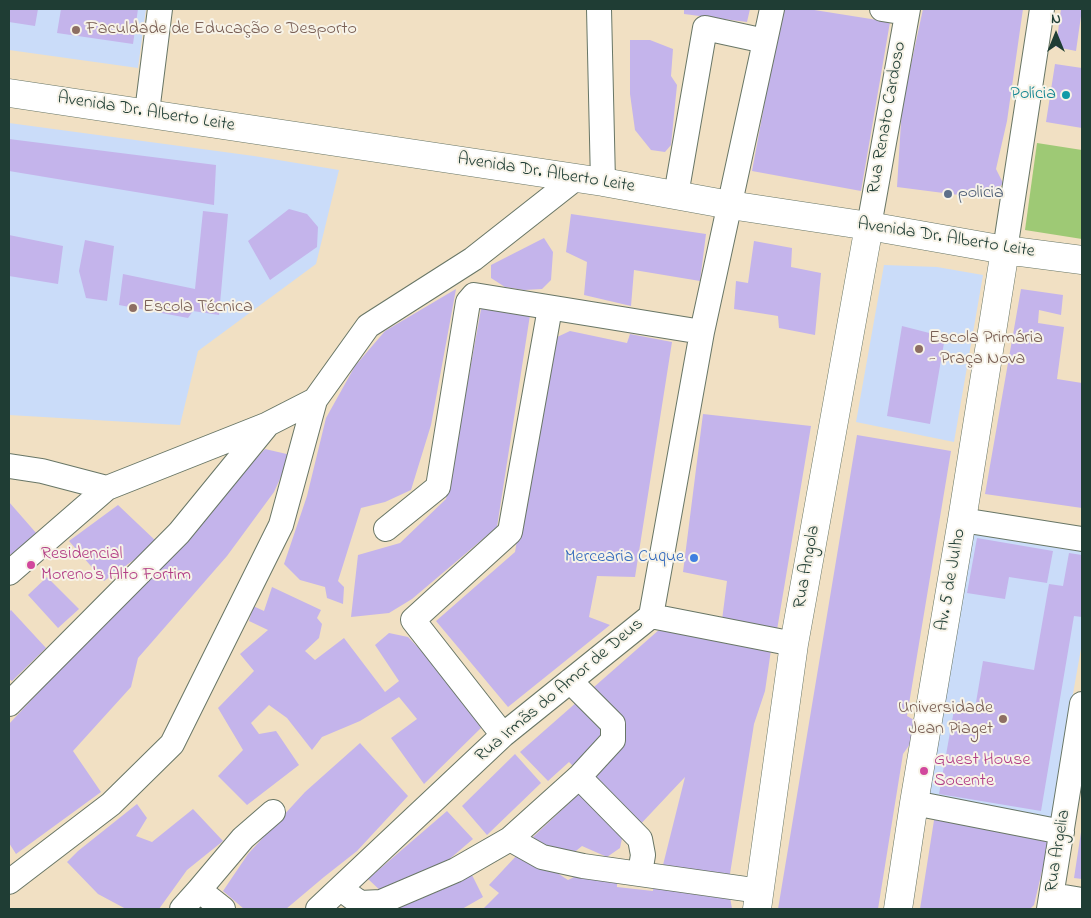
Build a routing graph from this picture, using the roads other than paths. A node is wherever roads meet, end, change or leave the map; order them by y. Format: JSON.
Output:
{"nodes":[{"id":1,"x":160,"y":9,"type":"edge"},
{"id":2,"x":599,"y":9,"type":"edge"},
{"id":3,"x":772,"y":9,"type":"edge"},
{"id":4,"x":882,"y":9,"type":"edge"},
{"id":5,"x":1042,"y":9,"type":"edge"},
{"id":6,"x":907,"y":11,"type":"edge"},
{"id":7,"x":765,"y":41,"type":"junction"},
{"id":8,"x":9,"y":92,"type":"edge"},
{"id":9,"x":147,"y":112,"type":"junction"},
{"id":10,"x":576,"y":178,"type":"junction"},
{"id":11,"x":603,"y":182,"type":"junction"},
{"id":12,"x":676,"y":195,"type":"junction"},
{"id":13,"x":730,"y":205,"type":"junction"},
{"id":14,"x":869,"y":226,"type":"junction"},
{"id":15,"x":1005,"y":250,"type":"junction"},
{"id":16,"x":1082,"y":260,"type":"edge"},
{"id":17,"x":550,"y":308,"type":"junction"},
{"id":18,"x":702,"y":332,"type":"junction"},
{"id":19,"x":315,"y":400,"type":"junction"},
{"id":20,"x":268,"y":424,"type":"junction"},
{"id":21,"x":9,"y":466,"type":"edge"},
{"id":22,"x":107,"y":488,"type":"junction"},
{"id":23,"x":962,"y":520,"type":"junction"},
{"id":24,"x":386,"y":529,"type":"dead end"},
{"id":25,"x":1082,"y":539,"type":"edge"},
{"id":26,"x":9,"y":573,"type":"edge"},
{"id":27,"x":651,"y":616,"type":"junction"},
{"id":28,"x":794,"y":644,"type":"junction"},
{"id":29,"x":570,"y":681,"type":"junction"},
{"id":30,"x":9,"y":704,"type":"edge"},
{"id":31,"x":1082,"y":704,"type":"edge"},
{"id":32,"x":503,"y":735,"type":"junction"},
{"id":33,"x":579,"y":777,"type":"junction"},
{"id":34,"x":914,"y":803,"type":"junction"},
{"id":35,"x":274,"y":812,"type":"dead end"},
{"id":36,"x":1062,"y":832,"type":"junction"},
{"id":37,"x":510,"y":839,"type":"junction"},
{"id":38,"x":640,"y":873,"type":"junction"},
{"id":39,"x":9,"y":882,"type":"edge"},
{"id":40,"x":341,"y":889,"type":"junction"},
{"id":41,"x":199,"y":890,"type":"junction"},
{"id":42,"x":759,"y":900,"type":"edge"},
{"id":43,"x":1082,"y":900,"type":"edge"},
{"id":44,"x":1051,"y":902,"type":"edge"},
{"id":45,"x":182,"y":909,"type":"edge"},
{"id":46,"x":223,"y":909,"type":"edge"},
{"id":47,"x":318,"y":909,"type":"edge"},
{"id":48,"x":898,"y":909,"type":"edge"}],
"edges":[{"from":1,"to":9,"type":"street"},
{"from":2,"to":11,"type":"street"},
{"from":3,"to":7,"type":"street","name":"Rua Irmãs do Amor de Deus"},
{"from":4,"to":6,"type":"street"},
{"from":5,"to":15,"type":"street"},
{"from":6,"to":14,"type":"street","name":"Rua Renato Cardoso"},
{"from":7,"to":12,"type":"street"},
{"from":7,"to":13,"type":"street","name":"Rua Irmãs do Amor de Deus"},
{"from":8,"to":9,"type":"street","name":"Avenida Dr. Alberto Leite"},
{"from":9,"to":10,"type":"street","name":"Avenida Dr. Alberto Leite"},
{"from":10,"to":11,"type":"street","name":"Avenida Dr. Alberto Leite"},
{"from":10,"to":19,"type":"street"},
{"from":11,"to":12,"type":"street","name":"Avenida Dr. Alberto Leite"},
{"from":12,"to":13,"type":"street","name":"Avenida Dr. Alberto Leite"},
{"from":13,"to":14,"type":"street","name":"Avenida Dr. Alberto Leite"},
{"from":13,"to":18,"type":"street","name":"Rua Irmãs do Amor de Deus"},
{"from":14,"to":15,"type":"street","name":"Avenida Dr. Alberto Leite"},
{"from":14,"to":28,"type":"street","name":"Rua Angola"},
{"from":15,"to":16,"type":"street","name":"Avenida Dr. Alberto Leite"},
{"from":15,"to":23,"type":"street","name":"Av. 5 de Julho"},
{"from":17,"to":18,"type":"street"},
{"from":17,"to":24,"type":"street"},
{"from":17,"to":32,"type":"street"},
{"from":18,"to":27,"type":"street","name":"Rua Irmãs do Amor de Deus"},
{"from":19,"to":20,"type":"street"},
{"from":19,"to":39,"type":"street"},
{"from":20,"to":22,"type":"street"},
{"from":20,"to":30,"type":"street"},
{"from":21,"to":22,"type":"street"},
{"from":22,"to":26,"type":"street"},
{"from":23,"to":25,"type":"street"},
{"from":23,"to":34,"type":"street","name":"Av. 5 de Julho"},
{"from":27,"to":28,"type":"street"},
{"from":27,"to":29,"type":"street","name":"Rua Irmãs do Amor de Deus"},
{"from":28,"to":42,"type":"street","name":"Rua Angola"},
{"from":29,"to":32,"type":"street","name":"Rua Irmãs do Amor de Deus"},
{"from":29,"to":33,"type":"street"},
{"from":31,"to":36,"type":"street","name":"Rua Argelia"},
{"from":32,"to":40,"type":"street","name":"Rua Irmãs do Amor de Deus"},
{"from":33,"to":37,"type":"street"},
{"from":33,"to":38,"type":"street"},
{"from":34,"to":36,"type":"street"},
{"from":34,"to":48,"type":"street","name":"Av. 5 de Julho"},
{"from":35,"to":41,"type":"street"},
{"from":36,"to":44,"type":"street","name":"Rua Argelia"},
{"from":37,"to":38,"type":"street"},
{"from":37,"to":40,"type":"street"},
{"from":38,"to":42,"type":"street"},
{"from":40,"to":47,"type":"street","name":"Rua Irmãs do Amor de Deus"},
{"from":41,"to":45,"type":"street"},
{"from":41,"to":46,"type":"street"},
{"from":43,"to":44,"type":"street"}]}
